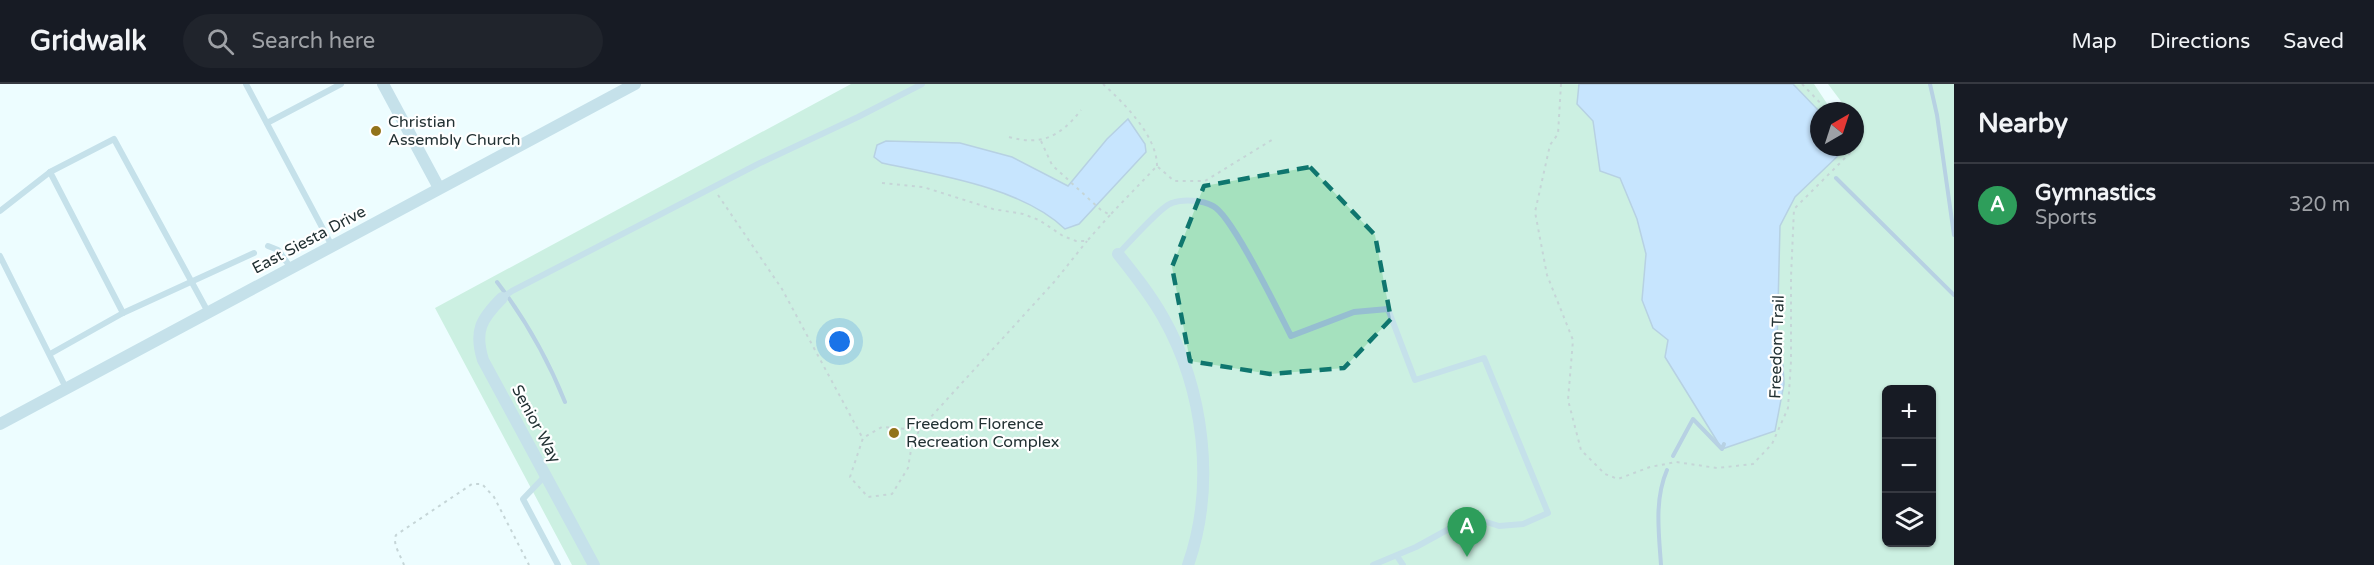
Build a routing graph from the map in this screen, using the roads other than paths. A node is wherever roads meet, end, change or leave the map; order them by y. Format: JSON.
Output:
{"nodes":[{"id":1,"x":246,"y":84,"type":"edge"},
{"id":2,"x":341,"y":84,"type":"edge"},
{"id":3,"x":383,"y":84,"type":"edge"},
{"id":4,"x":922,"y":84,"type":"edge"},
{"id":5,"x":632,"y":85,"type":"edge"},
{"id":6,"x":267,"y":123,"type":"junction"},
{"id":7,"x":50,"y":172,"type":"junction"},
{"id":8,"x":440,"y":188,"type":"junction"},
{"id":9,"x":0,"y":211,"type":"edge"},
{"id":10,"x":268,"y":246,"type":"dead end"},
{"id":11,"x":332,"y":246,"type":"junction"},
{"id":12,"x":254,"y":253,"type":"dead end"},
{"id":13,"x":1118,"y":254,"type":"joint"},
{"id":14,"x":0,"y":256,"type":"edge"},
{"id":15,"x":291,"y":268,"type":"junction"},
{"id":16,"x":193,"y":282,"type":"junction"},
{"id":17,"x":507,"y":294,"type":"joint"},
{"id":18,"x":123,"y":313,"type":"junction"},
{"id":19,"x":208,"y":313,"type":"junction"},
{"id":20,"x":50,"y":354,"type":"junction"},
{"id":21,"x":67,"y":388,"type":"junction"},
{"id":22,"x":0,"y":424,"type":"edge"},
{"id":23,"x":545,"y":476,"type":"junction"},
{"id":24,"x":1397,"y":556,"type":"junction"},
{"id":25,"x":558,"y":565,"type":"edge"},
{"id":26,"x":594,"y":565,"type":"edge"},
{"id":27,"x":1188,"y":565,"type":"edge"},
{"id":28,"x":1373,"y":565,"type":"edge"},
{"id":29,"x":1403,"y":565,"type":"edge"}],
"edges":[{"from":1,"to":6,"type":"lane"},
{"from":2,"to":6,"type":"lane"},
{"from":3,"to":8,"type":"street"},
{"from":4,"to":17,"type":"lane"},
{"from":5,"to":8,"type":"street","name":"East Siesta Drive"},
{"from":6,"to":11,"type":"lane"},
{"from":7,"to":9,"type":"lane"},
{"from":7,"to":16,"type":"lane"},
{"from":7,"to":18,"type":"lane"},
{"from":8,"to":11,"type":"street","name":"East Siesta Drive"},
{"from":10,"to":15,"type":"lane"},
{"from":11,"to":15,"type":"street","name":"East Siesta Drive"},
{"from":12,"to":16,"type":"lane"},
{"from":13,"to":24,"type":"lane"},
{"from":13,"to":27,"type":"street"},
{"from":14,"to":20,"type":"lane"},
{"from":15,"to":19,"type":"street","name":"East Siesta Drive"},
{"from":16,"to":18,"type":"lane"},
{"from":16,"to":19,"type":"lane"},
{"from":17,"to":23,"type":"street","name":"Senior Way"},
{"from":18,"to":20,"type":"lane"},
{"from":19,"to":21,"type":"street","name":"East Siesta Drive"},
{"from":20,"to":21,"type":"lane"},
{"from":21,"to":22,"type":"street","name":"East Siesta Drive"},
{"from":23,"to":25,"type":"lane"},
{"from":23,"to":26,"type":"street","name":"Senior Way"},
{"from":24,"to":28,"type":"lane"},
{"from":24,"to":29,"type":"lane"}]}
